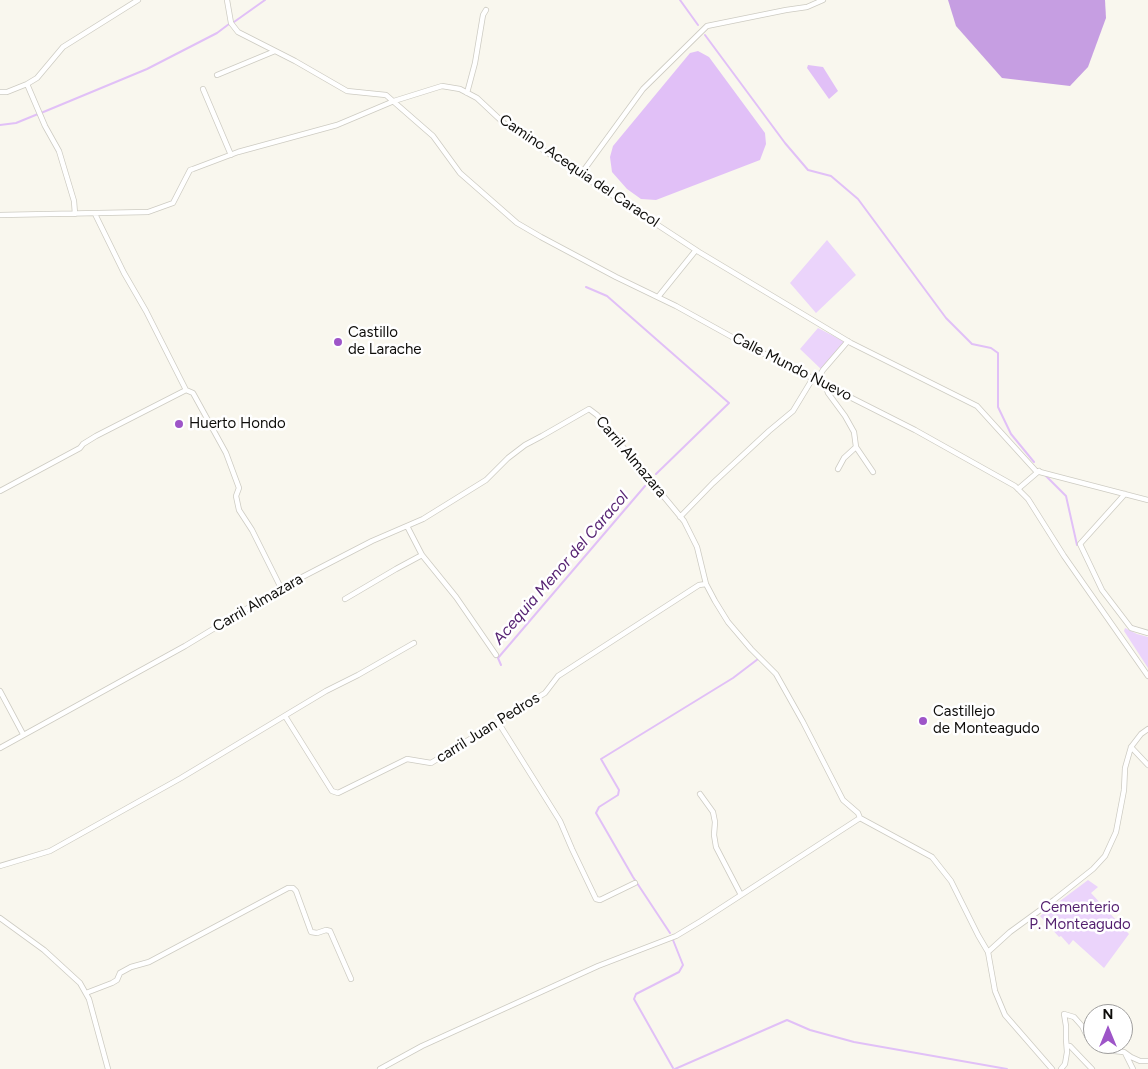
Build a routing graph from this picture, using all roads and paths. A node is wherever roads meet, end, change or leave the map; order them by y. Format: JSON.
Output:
{"nodes":[{"id":1,"x":138,"y":0,"type":"edge"},
{"id":2,"x":227,"y":0,"type":"edge"},
{"id":3,"x":823,"y":0,"type":"edge"},
{"id":4,"x":486,"y":10,"type":"dead end"},
{"id":5,"x":275,"y":51,"type":"junction"},
{"id":6,"x":217,"y":75,"type":"dead end"},
{"id":7,"x":27,"y":84,"type":"junction"},
{"id":8,"x":202,"y":89,"type":"dead end"},
{"id":9,"x":0,"y":92,"type":"edge"},
{"id":10,"x":467,"y":93,"type":"junction"},
{"id":11,"x":394,"y":101,"type":"junction"},
{"id":12,"x":230,"y":155,"type":"junction"},
{"id":13,"x":582,"y":174,"type":"junction"},
{"id":14,"x":76,"y":214,"type":"junction"},
{"id":15,"x":95,"y":214,"type":"junction"},
{"id":16,"x":0,"y":215,"type":"edge"},
{"id":17,"x":696,"y":250,"type":"junction"},
{"id":18,"x":658,"y":297,"type":"junction"},
{"id":19,"x":848,"y":341,"type":"junction"},
{"id":20,"x":815,"y":379,"type":"junction"},
{"id":21,"x":825,"y":384,"type":"junction"},
{"id":22,"x":186,"y":390,"type":"junction"},
{"id":23,"x":856,"y":447,"type":"junction"},
{"id":24,"x":838,"y":469,"type":"dead end"},
{"id":25,"x":1038,"y":471,"type":"junction"},
{"id":26,"x":873,"y":472,"type":"dead end"},
{"id":27,"x":1018,"y":489,"type":"junction"},
{"id":28,"x":0,"y":491,"type":"edge"},
{"id":29,"x":1125,"y":494,"type":"junction"},
{"id":30,"x":1148,"y":500,"type":"edge"},
{"id":31,"x":680,"y":517,"type":"junction"},
{"id":32,"x":407,"y":526,"type":"junction"},
{"id":33,"x":422,"y":555,"type":"junction"},
{"id":34,"x":706,"y":584,"type":"junction"},
{"id":35,"x":281,"y":588,"type":"junction"},
{"id":36,"x":345,"y":599,"type":"dead end"},
{"id":37,"x":1148,"y":633,"type":"edge"},
{"id":38,"x":414,"y":643,"type":"dead end"},
{"id":39,"x":496,"y":656,"type":"dead end"},
{"id":40,"x":1148,"y":676,"type":"edge"},
{"id":41,"x":0,"y":692,"type":"edge"},
{"id":42,"x":284,"y":716,"type":"junction"},
{"id":43,"x":498,"y":722,"type":"junction"},
{"id":44,"x":1148,"y":729,"type":"edge"},
{"id":45,"x":23,"y":734,"type":"junction"},
{"id":46,"x":0,"y":748,"type":"edge"},
{"id":47,"x":1131,"y":748,"type":"junction"},
{"id":48,"x":1148,"y":765,"type":"edge"},
{"id":49,"x":700,"y":794,"type":"dead end"},
{"id":50,"x":860,"y":818,"type":"junction"},
{"id":51,"x":0,"y":866,"type":"edge"},
{"id":52,"x":635,"y":883,"type":"dead end"},
{"id":53,"x":741,"y":895,"type":"junction"},
{"id":54,"x":0,"y":918,"type":"edge"},
{"id":55,"x":988,"y":952,"type":"junction"},
{"id":56,"x":351,"y":979,"type":"dead end"},
{"id":57,"x":86,"y":994,"type":"junction"},
{"id":58,"x":1083,"y":1028,"type":"edge"},
{"id":59,"x":1067,"y":1046,"type":"junction"},
{"id":60,"x":1125,"y":1054,"type":"edge"},
{"id":61,"x":1127,"y":1054,"type":"edge"},
{"id":62,"x":1148,"y":1061,"type":"edge"},
{"id":63,"x":108,"y":1069,"type":"edge"},
{"id":64,"x":380,"y":1069,"type":"edge"},
{"id":65,"x":1052,"y":1069,"type":"edge"},
{"id":66,"x":1062,"y":1069,"type":"edge"},
{"id":67,"x":1092,"y":1069,"type":"edge"},
{"id":68,"x":1134,"y":1069,"type":"edge"}],
"edges":[{"from":1,"to":7,"type":"street"},
{"from":2,"to":5,"type":"street"},
{"from":3,"to":13,"type":"street"},
{"from":4,"to":10,"type":"street"},
{"from":5,"to":6,"type":"street"},
{"from":5,"to":11,"type":"street"},
{"from":7,"to":9,"type":"street"},
{"from":7,"to":14,"type":"street"},
{"from":8,"to":12,"type":"street"},
{"from":10,"to":11,"type":"street","name":"Camino Acequia del Caracol"},
{"from":10,"to":13,"type":"street","name":"Camino Acequia del Caracol"},
{"from":11,"to":12,"type":"street","name":"Camino Acequia del Caracol"},
{"from":11,"to":18,"type":"street","name":"Calle Mundo Nuevo"},
{"from":12,"to":15,"type":"street","name":"Camino Acequia del Caracol"},
{"from":13,"to":17,"type":"street","name":"Camino Acequia del Caracol"},
{"from":14,"to":15,"type":"street","name":"Camino Acequia del Caracol"},
{"from":14,"to":16,"type":"street","name":"Camino Acequia del Caracol"},
{"from":15,"to":22,"type":"street"},
{"from":17,"to":18,"type":"street"},
{"from":17,"to":19,"type":"street","name":"Camino Acequia del Caracol"},
{"from":18,"to":20,"type":"street","name":"Calle Mundo Nuevo"},
{"from":19,"to":20,"type":"street"},
{"from":19,"to":25,"type":"street","name":"Camino Acequia del Caracol"},
{"from":20,"to":21,"type":"street","name":"Calle Mundo Nuevo"},
{"from":20,"to":31,"type":"street"},
{"from":21,"to":23,"type":"street"},
{"from":21,"to":27,"type":"street","name":"Calle Mundo Nuevo"},
{"from":22,"to":28,"type":"street"},
{"from":22,"to":35,"type":"street"},
{"from":23,"to":24,"type":"street"},
{"from":23,"to":26,"type":"street"},
{"from":25,"to":27,"type":"street"},
{"from":25,"to":29,"type":"street"},
{"from":27,"to":40,"type":"street","name":"Calle Mundo Nuevo"},
{"from":29,"to":30,"type":"street"},
{"from":29,"to":37,"type":"street"},
{"from":31,"to":32,"type":"street","name":"Carril Almazara"},
{"from":31,"to":34,"type":"street","name":"Carril Almazara"},
{"from":32,"to":33,"type":"street"},
{"from":32,"to":35,"type":"street","name":"Carril Almazara"},
{"from":33,"to":36,"type":"street"},
{"from":33,"to":39,"type":"street"},
{"from":34,"to":43,"type":"street","name":"carril Juan Pedros"},
{"from":34,"to":50,"type":"street","name":"Carril Almazara"},
{"from":35,"to":45,"type":"street","name":"Carril Almazara"},
{"from":38,"to":42,"type":"street"},
{"from":41,"to":45,"type":"street"},
{"from":42,"to":43,"type":"street","name":"carril Juan Pedros"},
{"from":42,"to":51,"type":"street"},
{"from":43,"to":52,"type":"street"},
{"from":44,"to":47,"type":"street"},
{"from":45,"to":46,"type":"street","name":"Carril Almazara"},
{"from":47,"to":48,"type":"street"},
{"from":47,"to":55,"type":"street"},
{"from":49,"to":53,"type":"street"},
{"from":50,"to":53,"type":"street"},
{"from":50,"to":55,"type":"street","name":"Carril Almazara"},
{"from":53,"to":64,"type":"street"},
{"from":54,"to":57,"type":"street"},
{"from":55,"to":65,"type":"street","name":"Carril Almazara"},
{"from":56,"to":57,"type":"street"},
{"from":57,"to":63,"type":"street"},
{"from":58,"to":59,"type":"street"},
{"from":59,"to":66,"type":"street"},
{"from":59,"to":67,"type":"street"},
{"from":60,"to":68,"type":"street"},
{"from":61,"to":62,"type":"street"}]}
